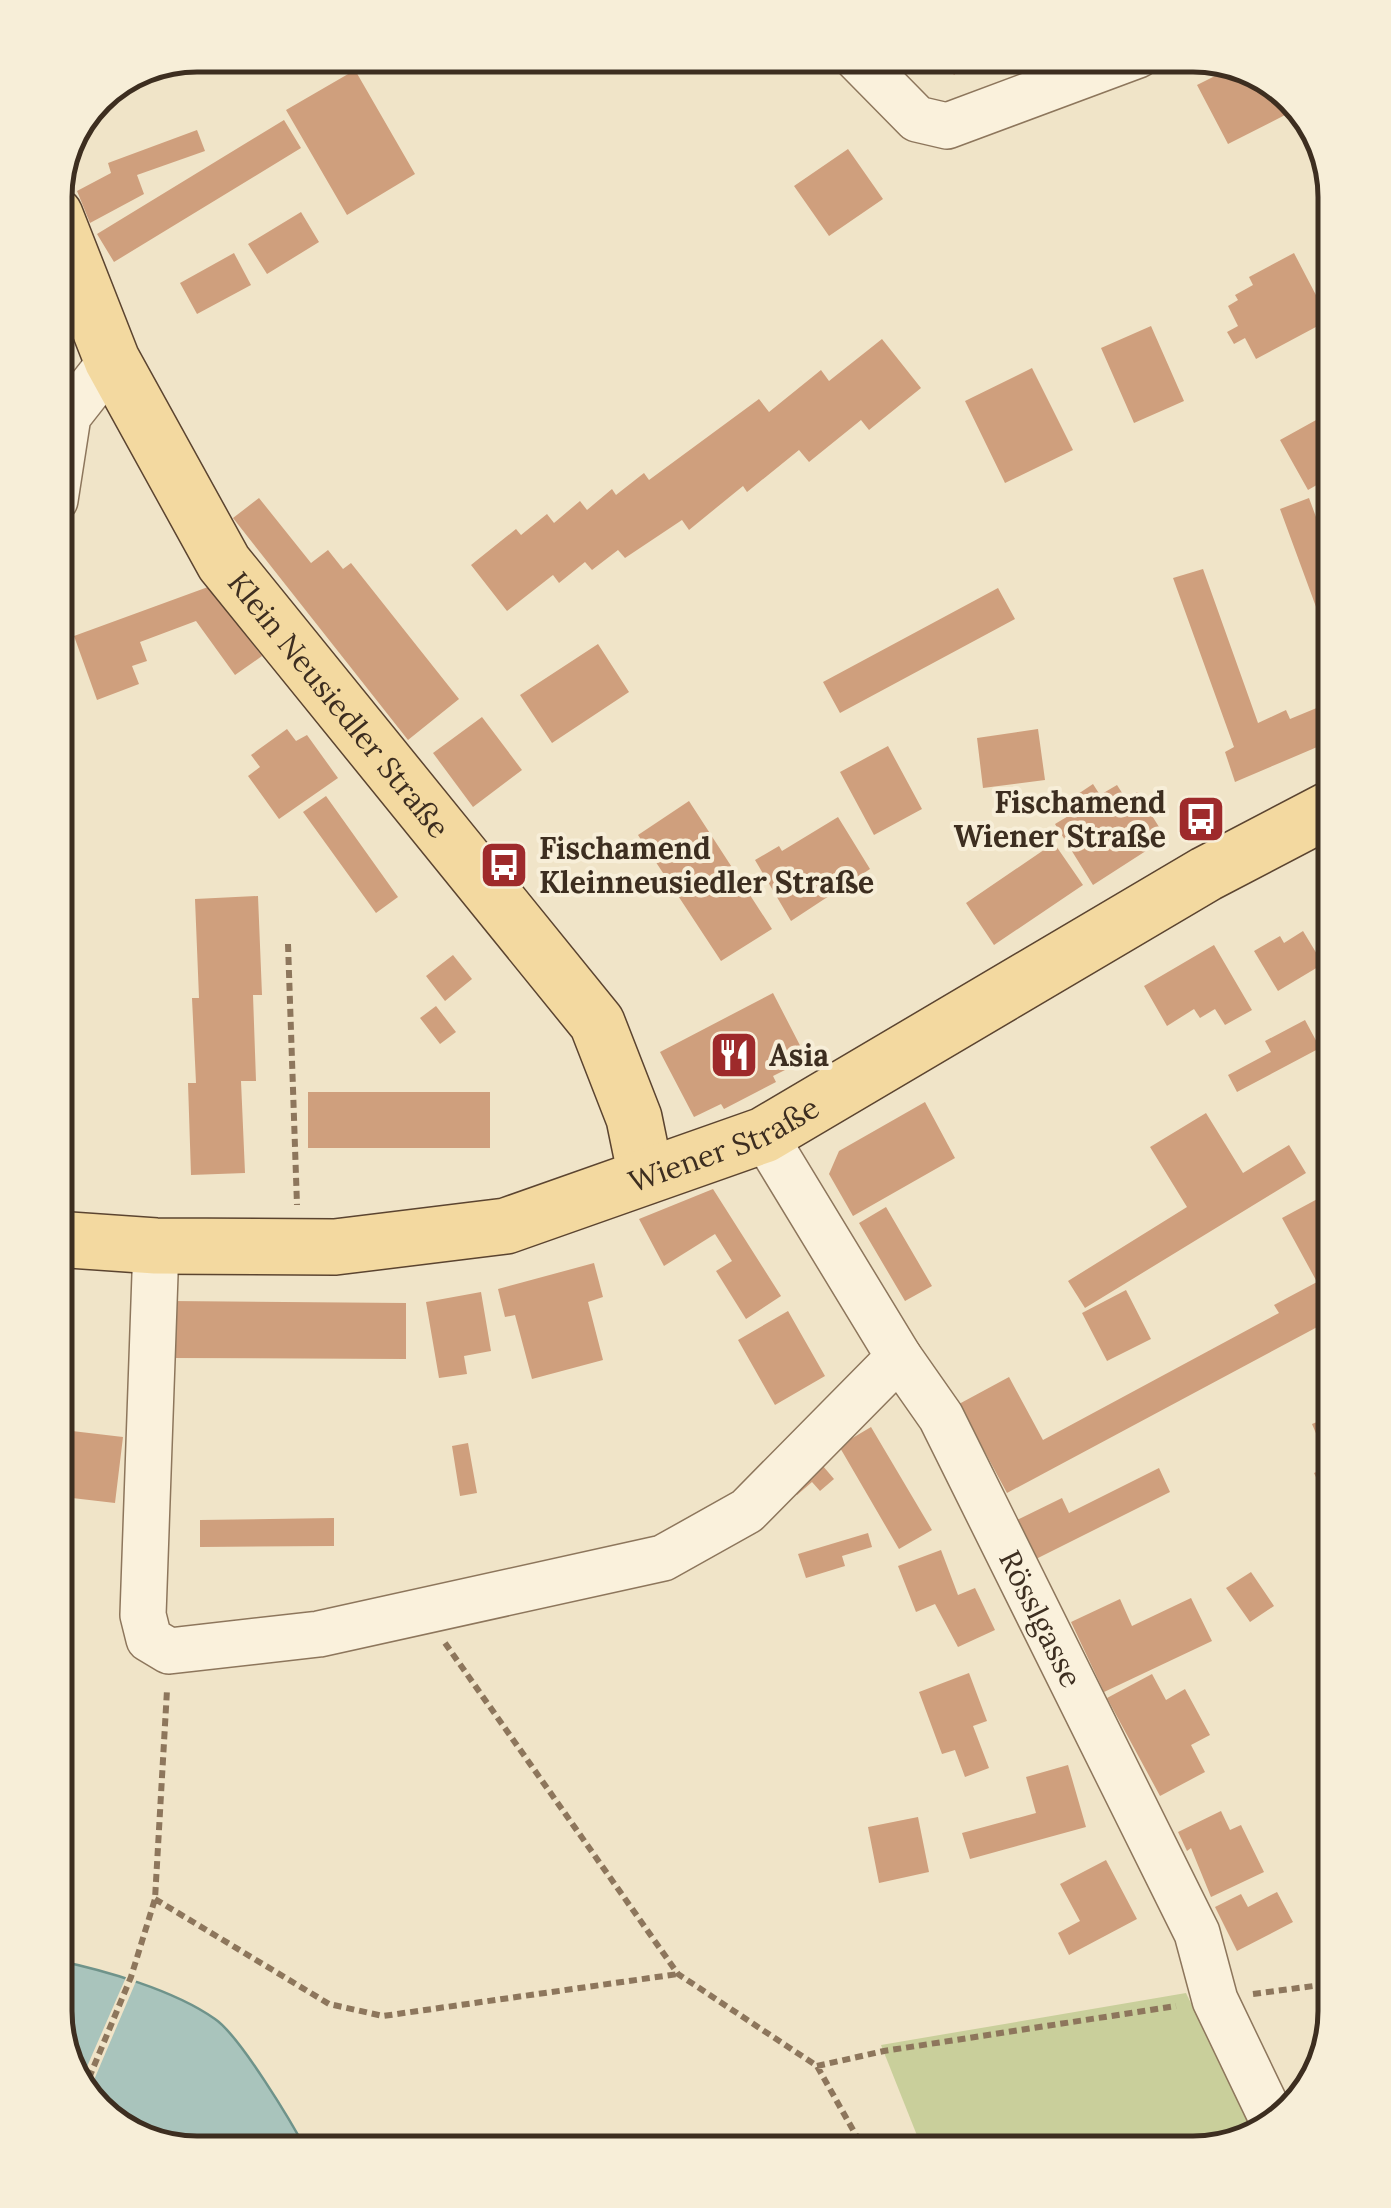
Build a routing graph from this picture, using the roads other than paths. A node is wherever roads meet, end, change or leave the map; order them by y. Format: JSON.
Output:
{"nodes":[{"id":1,"x":871,"y":73,"type":"edge"},
{"id":2,"x":1090,"y":73,"type":"edge"},
{"id":3,"x":73,"y":261,"type":"edge"},
{"id":4,"x":112,"y":360,"type":"junction"},
{"id":5,"x":73,"y":410,"type":"edge"},
{"id":6,"x":1318,"y":815,"type":"edge"},
{"id":7,"x":764,"y":1135,"type":"junction"},
{"id":8,"x":646,"y":1176,"type":"junction"},
{"id":9,"x":72,"y":1241,"type":"edge"},
{"id":10,"x":156,"y":1246,"type":"junction"},
{"id":11,"x":899,"y":1358,"type":"junction"},
{"id":12,"x":1268,"y":2111,"type":"edge"}],
"edges":[{"from":1,"to":2,"type":"street"},
{"from":3,"to":4,"type":"main road","name":"Klein Neusiedler Straße"},
{"from":4,"to":5,"type":"street"},
{"from":4,"to":8,"type":"main road","name":"Klein Neusiedler Straße"},
{"from":6,"to":7,"type":"main road","name":"Wiener Straße"},
{"from":7,"to":8,"type":"main road","name":"Wiener Straße"},
{"from":7,"to":11,"type":"street","name":"Rösslgasse"},
{"from":8,"to":10,"type":"main road","name":"Wiener Straße"},
{"from":9,"to":10,"type":"main road","name":"Wiener Straße"},
{"from":10,"to":11,"type":"street"},
{"from":11,"to":12,"type":"street","name":"Rösslgasse"}]}
